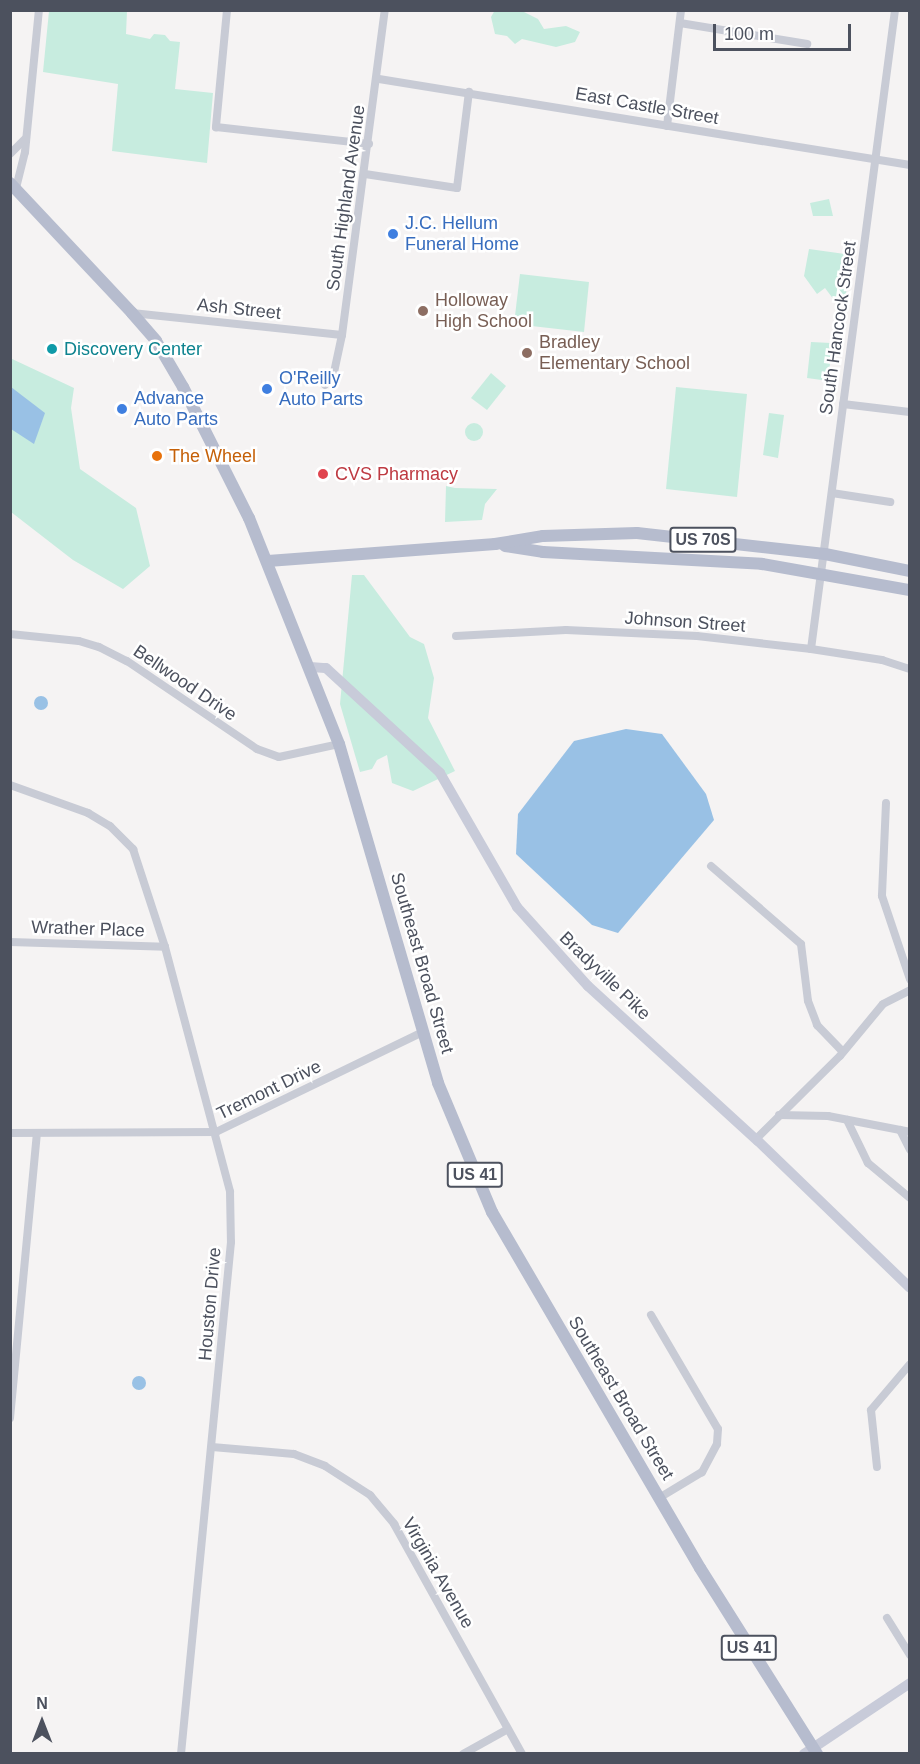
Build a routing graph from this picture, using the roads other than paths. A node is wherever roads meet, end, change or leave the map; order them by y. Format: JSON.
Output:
{"nodes":[{"id":1,"x":39,"y":10,"type":"edge"},
{"id":2,"x":227,"y":10,"type":"edge"},
{"id":3,"x":385,"y":10,"type":"edge"},
{"id":4,"x":681,"y":10,"type":"edge"},
{"id":5,"x":895,"y":10,"type":"edge"},
{"id":6,"x":680,"y":23,"type":"junction"},
{"id":7,"x":807,"y":44,"type":"dead end"},
{"id":8,"x":379,"y":79,"type":"junction"},
{"id":9,"x":469,"y":92,"type":"junction"},
{"id":10,"x":667,"y":126,"type":"junction"},
{"id":11,"x":26,"y":136,"type":"junction"},
{"id":12,"x":369,"y":144,"type":"junction"},
{"id":13,"x":10,"y":153,"type":"edge"},
{"id":14,"x":876,"y":160,"type":"junction"},
{"id":15,"x":909,"y":165,"type":"edge"},
{"id":16,"x":365,"y":174,"type":"junction"},
{"id":17,"x":13,"y":186,"type":"edge"},
{"id":18,"x":132,"y":313,"type":"junction"},
{"id":19,"x":342,"y":336,"type":"junction"},
{"id":20,"x":325,"y":385,"type":"dead end"},
{"id":21,"x":843,"y":404,"type":"junction"},
{"id":22,"x":909,"y":412,"type":"edge"},
{"id":23,"x":832,"y":493,"type":"junction"},
{"id":24,"x":890,"y":502,"type":"dead end"},
{"id":25,"x":495,"y":544,"type":"junction"},
{"id":26,"x":825,"y":554,"type":"junction"},
{"id":27,"x":268,"y":561,"type":"junction"},
{"id":28,"x":909,"y":571,"type":"edge"},
{"id":29,"x":822,"y":573,"type":"junction"},
{"id":30,"x":909,"y":590,"type":"edge"},
{"id":31,"x":10,"y":634,"type":"edge"},
{"id":32,"x":456,"y":636,"type":"dead end"},
{"id":33,"x":811,"y":649,"type":"junction"},
{"id":34,"x":310,"y":667,"type":"junction"},
{"id":35,"x":909,"y":669,"type":"edge"},
{"id":36,"x":339,"y":744,"type":"junction"},
{"id":37,"x":10,"y":785,"type":"edge"},
{"id":38,"x":886,"y":804,"type":"dead end"},
{"id":39,"x":711,"y":866,"type":"dead end"},
{"id":40,"x":10,"y":942,"type":"edge"},
{"id":41,"x":165,"y":947,"type":"junction"},
{"id":42,"x":909,"y":980,"type":"edge"},
{"id":43,"x":909,"y":990,"type":"edge"},
{"id":44,"x":423,"y":1032,"type":"junction"},
{"id":45,"x":843,"y":1052,"type":"junction"},
{"id":46,"x":779,"y":1115,"type":"junction"},
{"id":47,"x":847,"y":1120,"type":"junction"},
{"id":48,"x":900,"y":1130,"type":"junction"},
{"id":49,"x":216,"y":1132,"type":"junction"},
{"id":50,"x":909,"y":1132,"type":"edge"},
{"id":51,"x":10,"y":1133,"type":"edge"},
{"id":52,"x":37,"y":1135,"type":"junction"},
{"id":53,"x":756,"y":1139,"type":"junction"},
{"id":54,"x":909,"y":1150,"type":"edge"},
{"id":55,"x":909,"y":1198,"type":"edge"},
{"id":56,"x":909,"y":1288,"type":"edge"},
{"id":57,"x":651,"y":1315,"type":"dead end"},
{"id":58,"x":909,"y":1364,"type":"edge"},
{"id":59,"x":10,"y":1418,"type":"edge"},
{"id":60,"x":213,"y":1447,"type":"junction"},
{"id":61,"x":877,"y":1467,"type":"dead end"},
{"id":62,"x":659,"y":1498,"type":"junction"},
{"id":63,"x":887,"y":1618,"type":"dead end"},
{"id":64,"x":909,"y":1655,"type":"edge"},
{"id":65,"x":909,"y":1683,"type":"edge"},
{"id":66,"x":508,"y":1729,"type":"junction"},
{"id":67,"x":811,"y":1752,"type":"edge"},
{"id":68,"x":181,"y":1754,"type":"edge"},
{"id":69,"x":463,"y":1754,"type":"edge"},
{"id":70,"x":522,"y":1754,"type":"edge"}],
"edges":[{"from":1,"to":11,"type":"street"},
{"from":2,"to":12,"type":"street"},
{"from":3,"to":8,"type":"street","name":"South Highland Avenue"},
{"from":4,"to":6,"type":"street"},
{"from":5,"to":14,"type":"street","name":"South Hancock Street"},
{"from":6,"to":7,"type":"street"},
{"from":6,"to":10,"type":"street"},
{"from":8,"to":9,"type":"street","name":"East Castle Street"},
{"from":8,"to":12,"type":"street","name":"South Highland Avenue"},
{"from":9,"to":10,"type":"street","name":"East Castle Street"},
{"from":9,"to":16,"type":"street"},
{"from":10,"to":14,"type":"street","name":"East Castle Street"},
{"from":11,"to":13,"type":"street"},
{"from":11,"to":17,"type":"street"},
{"from":12,"to":16,"type":"street","name":"South Highland Avenue"},
{"from":14,"to":15,"type":"street","name":"East Castle Street"},
{"from":14,"to":21,"type":"street","name":"South Hancock Street"},
{"from":16,"to":19,"type":"street","name":"South Highland Avenue"},
{"from":17,"to":18,"type":"main road","name":"Southeast Broad Street","number":"US 41"},
{"from":18,"to":19,"type":"street","name":"Ash Street"},
{"from":18,"to":27,"type":"main road","name":"Southeast Broad Street","number":"US 41"},
{"from":19,"to":20,"type":"street","name":"South Highland Avenue"},
{"from":21,"to":22,"type":"street"},
{"from":21,"to":23,"type":"street","name":"South Hancock Street"},
{"from":23,"to":24,"type":"street"},
{"from":23,"to":26,"type":"street","name":"South Hancock Street"},
{"from":25,"to":26,"type":"main road","number":"US 70S"},
{"from":25,"to":27,"type":"main road","number":"US 70S"},
{"from":25,"to":29,"type":"main road","number":"US 70S"},
{"from":26,"to":28,"type":"main road","number":"US 70S"},
{"from":26,"to":29,"type":"street","name":"South Hancock Street"},
{"from":27,"to":34,"type":"main road","name":"Southeast Broad Street","number":"US 41"},
{"from":29,"to":30,"type":"main road","number":"US 70S"},
{"from":29,"to":33,"type":"street","name":"South Hancock Street"},
{"from":31,"to":36,"type":"street","name":"Bellwood Drive"},
{"from":32,"to":33,"type":"street","name":"Johnson Street"},
{"from":33,"to":35,"type":"street","name":"Johnson Street"},
{"from":34,"to":36,"type":"main road","name":"Southeast Broad Street","number":"US 41"},
{"from":34,"to":53,"type":"main road","name":"Bradyville Pike"},
{"from":36,"to":44,"type":"main road","name":"Southeast Broad Street","number":"US 41"},
{"from":37,"to":41,"type":"street","name":"Houston Drive"},
{"from":38,"to":42,"type":"street"},
{"from":39,"to":45,"type":"street"},
{"from":40,"to":41,"type":"street","name":"Wrather Place"},
{"from":41,"to":49,"type":"street","name":"Houston Drive"},
{"from":43,"to":45,"type":"street"},
{"from":44,"to":49,"type":"street","name":"Tremont Drive"},
{"from":44,"to":62,"type":"main road","name":"Southeast Broad Street","number":"US 41"},
{"from":45,"to":46,"type":"street"},
{"from":46,"to":47,"type":"street"},
{"from":46,"to":53,"type":"street"},
{"from":47,"to":48,"type":"street"},
{"from":47,"to":55,"type":"street"},
{"from":48,"to":50,"type":"street"},
{"from":48,"to":54,"type":"street"},
{"from":49,"to":52,"type":"street","name":"Tremont Drive"},
{"from":49,"to":60,"type":"street","name":"Houston Drive"},
{"from":51,"to":52,"type":"street","name":"Tremont Drive"},
{"from":52,"to":59,"type":"street"},
{"from":53,"to":56,"type":"main road","name":"Bradyville Pike"},
{"from":57,"to":62,"type":"street"},
{"from":58,"to":61,"type":"street"},
{"from":60,"to":66,"type":"street","name":"Virginia Avenue"},
{"from":60,"to":68,"type":"street","name":"Houston Drive"},
{"from":62,"to":67,"type":"main road","name":"Southeast Broad Street","number":"US 41"},
{"from":63,"to":64,"type":"street"},
{"from":65,"to":67,"type":"main road"},
{"from":66,"to":69,"type":"street"},
{"from":66,"to":70,"type":"street","name":"Virginia Avenue"}]}
